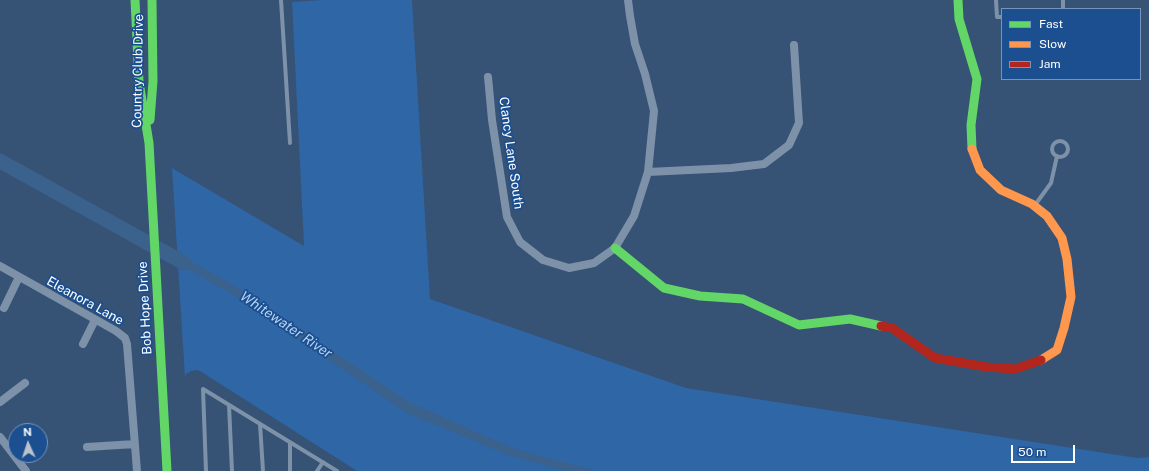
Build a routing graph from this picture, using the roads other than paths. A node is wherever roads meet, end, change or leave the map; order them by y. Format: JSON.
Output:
{"nodes":[{"id":1,"x":135,"y":0,"type":"edge"},
{"id":2,"x":152,"y":0,"type":"edge"},
{"id":3,"x":281,"y":0,"type":"edge"},
{"id":4,"x":628,"y":0,"type":"edge"},
{"id":5,"x":958,"y":0,"type":"edge"},
{"id":6,"x":996,"y":0,"type":"edge"},
{"id":7,"x":1001,"y":17,"type":"edge"},
{"id":8,"x":794,"y":45,"type":"dead end"},
{"id":9,"x":488,"y":77,"type":"dead end"},
{"id":10,"x":290,"y":142,"type":"dead end"},
{"id":11,"x":149,"y":143,"type":"junction"},
{"id":12,"x":1057,"y":156,"type":"dead end"},
{"id":13,"x":648,"y":172,"type":"junction"},
{"id":14,"x":1035,"y":206,"type":"junction"},
{"id":15,"x":614,"y":248,"type":"junction"},
{"id":16,"x":0,"y":266,"type":"edge"},
{"id":17,"x":19,"y":277,"type":"junction"},
{"id":18,"x":4,"y":308,"type":"dead end"},
{"id":19,"x":95,"y":320,"type":"junction"},
{"id":20,"x":82,"y":344,"type":"dead end"},
{"id":21,"x":25,"y":383,"type":"dead end"},
{"id":22,"x":0,"y":402,"type":"edge"},
{"id":23,"x":229,"y":405,"type":"junction"},
{"id":24,"x":260,"y":424,"type":"junction"},
{"id":25,"x":0,"y":438,"type":"edge"},
{"id":26,"x":290,"y":442,"type":"junction"},
{"id":27,"x":136,"y":444,"type":"junction"},
{"id":28,"x":87,"y":447,"type":"dead end"},
{"id":29,"x":323,"y":462,"type":"junction"},
{"id":30,"x":26,"y":471,"type":"edge"},
{"id":31,"x":137,"y":471,"type":"edge"},
{"id":32,"x":167,"y":471,"type":"edge"},
{"id":33,"x":206,"y":471,"type":"edge"},
{"id":34,"x":232,"y":471,"type":"edge"},
{"id":35,"x":262,"y":471,"type":"edge"},
{"id":36,"x":290,"y":471,"type":"edge"},
{"id":37,"x":317,"y":471,"type":"edge"},
{"id":38,"x":337,"y":471,"type":"edge"}],
"edges":[{"from":1,"to":11,"type":"street","name":"Country Club Drive"},
{"from":2,"to":11,"type":"street","name":"Country Club Drive"},
{"from":3,"to":10,"type":"lane"},
{"from":4,"to":13,"type":"street","name":"Clancy Lane South"},
{"from":5,"to":14,"type":"street"},
{"from":6,"to":7,"type":"lane"},
{"from":8,"to":13,"type":"street"},
{"from":9,"to":15,"type":"street","name":"Clancy Lane South"},
{"from":11,"to":32,"type":"street","name":"Bob Hope Drive"},
{"from":12,"to":14,"type":"lane"},
{"from":13,"to":15,"type":"street","name":"Clancy Lane South"},
{"from":14,"to":15,"type":"street"},
{"from":16,"to":17,"type":"street","name":"Eleanora Lane"},
{"from":17,"to":18,"type":"street"},
{"from":17,"to":19,"type":"street","name":"Eleanora Lane"},
{"from":19,"to":20,"type":"street"},
{"from":19,"to":27,"type":"street","name":"Eleanora Lane"},
{"from":21,"to":22,"type":"street"},
{"from":23,"to":24,"type":"lane"},
{"from":23,"to":33,"type":"lane"},
{"from":23,"to":34,"type":"lane"},
{"from":24,"to":26,"type":"lane"},
{"from":24,"to":35,"type":"lane"},
{"from":25,"to":30,"type":"street"},
{"from":26,"to":29,"type":"lane"},
{"from":26,"to":36,"type":"lane"},
{"from":27,"to":28,"type":"street"},
{"from":27,"to":31,"type":"street","name":"Eleanora Lane"},
{"from":29,"to":37,"type":"lane"},
{"from":29,"to":38,"type":"lane"}]}
